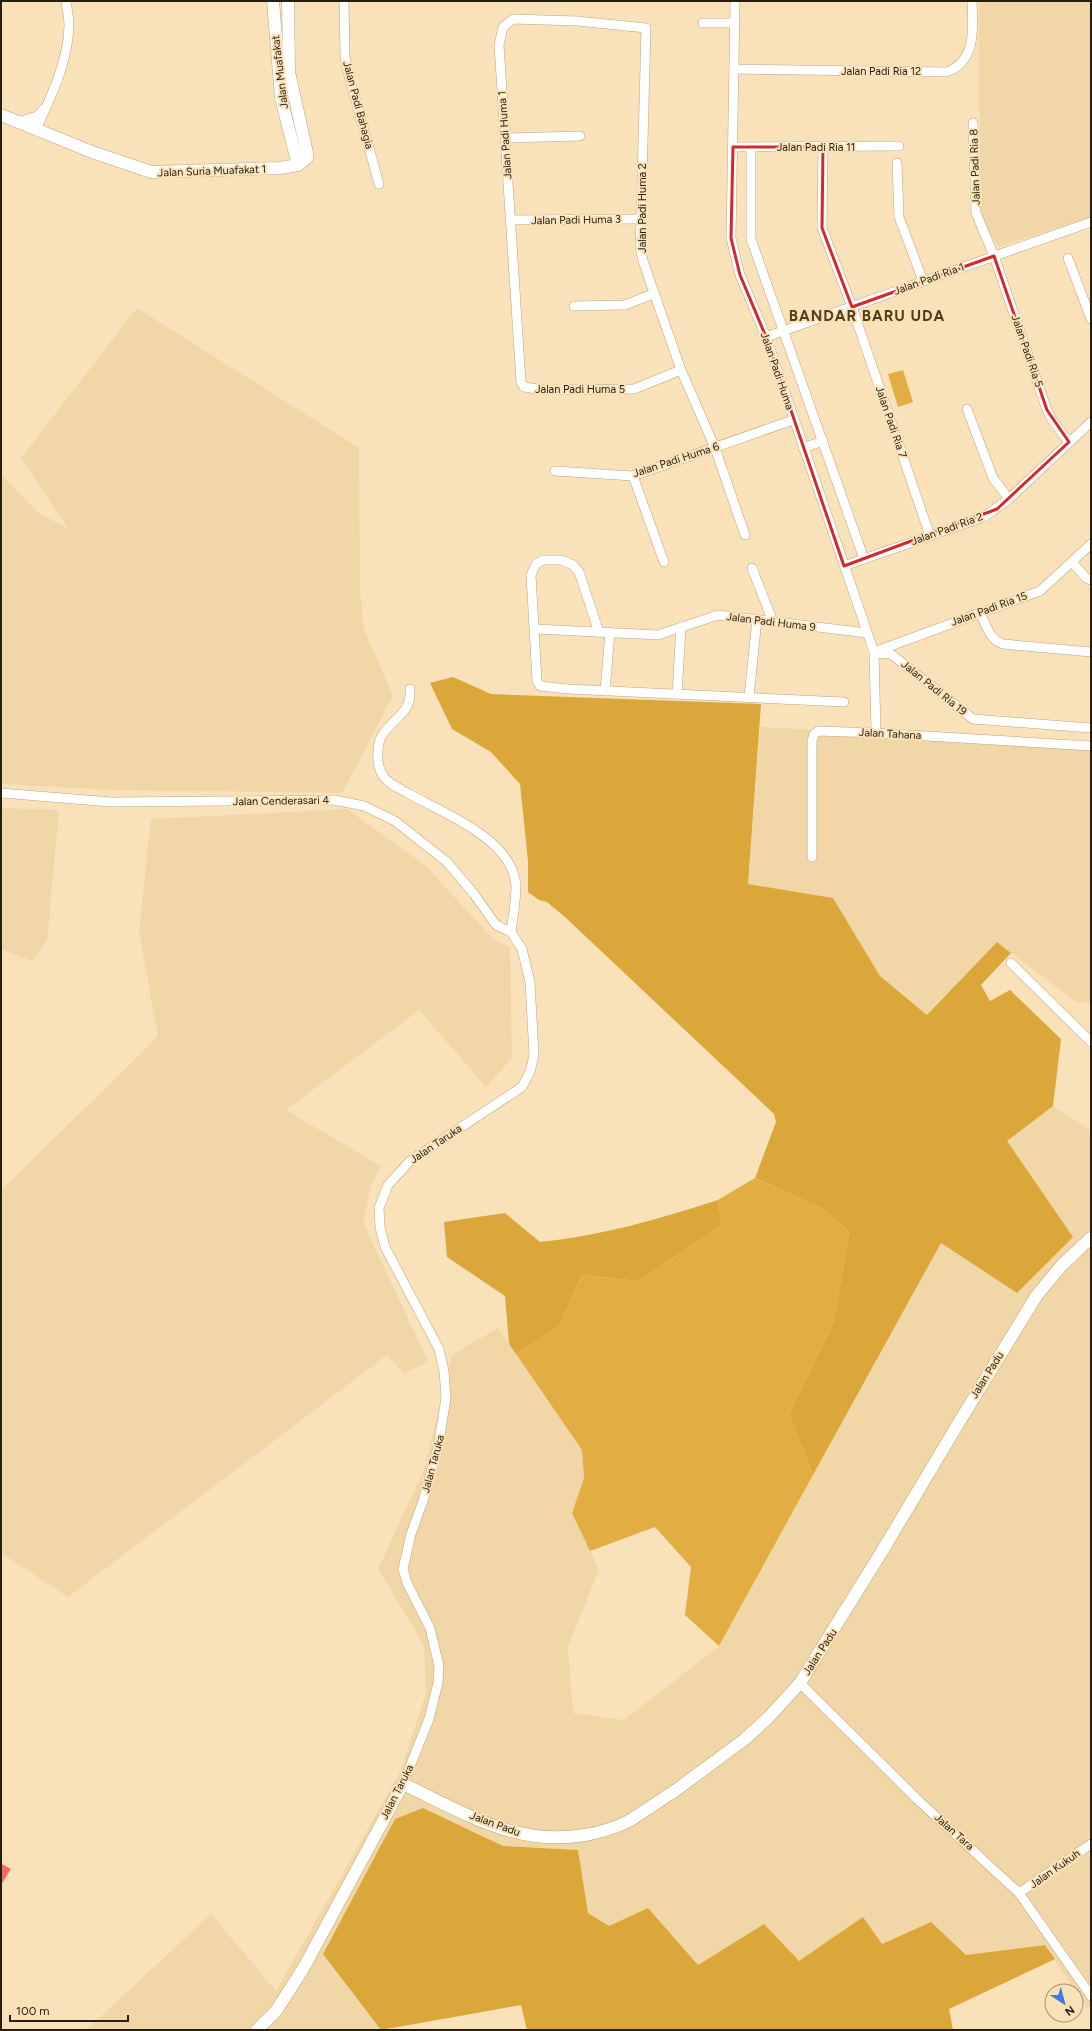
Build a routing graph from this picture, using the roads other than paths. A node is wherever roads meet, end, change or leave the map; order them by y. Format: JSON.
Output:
{"nodes":[{"id":1,"x":66,"y":1,"type":"edge"},
{"id":2,"x":273,"y":1,"type":"edge"},
{"id":3,"x":288,"y":1,"type":"edge"},
{"id":4,"x":344,"y":1,"type":"edge"},
{"id":5,"x":735,"y":1,"type":"edge"},
{"id":6,"x":972,"y":1,"type":"edge"},
{"id":7,"x":703,"y":23,"type":"dead end"},
{"id":8,"x":734,"y":23,"type":"junction"},
{"id":9,"x":646,"y":28,"type":"joint"},
{"id":10,"x":734,"y":69,"type":"junction"},
{"id":11,"x":47,"y":106,"type":"junction"},
{"id":12,"x":1,"y":115,"type":"edge"},
{"id":13,"x":18,"y":122,"type":"junction"},
{"id":14,"x":973,"y":123,"type":"dead end"},
{"id":15,"x":36,"y":129,"type":"junction"},
{"id":16,"x":580,"y":136,"type":"dead end"},
{"id":17,"x":506,"y":138,"type":"junction"},
{"id":18,"x":899,"y":146,"type":"dead end"},
{"id":19,"x":733,"y":147,"type":"junction"},
{"id":20,"x":751,"y":147,"type":"junction"},
{"id":21,"x":823,"y":147,"type":"junction"},
{"id":22,"x":896,"y":163,"type":"dead end"},
{"id":23,"x":298,"y":165,"type":"junction"},
{"id":24,"x":379,"y":184,"type":"dead end"},
{"id":25,"x":641,"y":219,"type":"junction"},
{"id":26,"x":511,"y":220,"type":"junction"},
{"id":27,"x":1091,"y":222,"type":"edge"},
{"id":28,"x":994,"y":256,"type":"junction"},
{"id":29,"x":1068,"y":258,"type":"dead end"},
{"id":30,"x":923,"y":281,"type":"junction"},
{"id":31,"x":653,"y":294,"type":"junction"},
{"id":32,"x":574,"y":306,"type":"dead end"},
{"id":33,"x":852,"y":308,"type":"junction"},
{"id":34,"x":1091,"y":319,"type":"edge"},
{"id":35,"x":784,"y":331,"type":"junction"},
{"id":36,"x":766,"y":337,"type":"junction"},
{"id":37,"x":682,"y":370,"type":"junction"},
{"id":38,"x":524,"y":387,"type":"joint"},
{"id":39,"x":967,"y":409,"type":"dead end"},
{"id":40,"x":793,"y":420,"type":"junction"},
{"id":41,"x":1091,"y":422,"type":"edge"},
{"id":42,"x":823,"y":441,"type":"junction"},
{"id":43,"x":1069,"y":442,"type":"junction"},
{"id":44,"x":714,"y":448,"type":"junction"},
{"id":45,"x":803,"y":448,"type":"junction"},
{"id":46,"x":555,"y":471,"type":"dead end"},
{"id":47,"x":633,"y":476,"type":"junction"},
{"id":48,"x":1009,"y":499,"type":"junction"},
{"id":49,"x":745,"y":535,"type":"dead end"},
{"id":50,"x":930,"y":536,"type":"junction"},
{"id":51,"x":1091,"y":544,"type":"edge"},
{"id":52,"x":864,"y":559,"type":"junction"},
{"id":53,"x":664,"y":562,"type":"dead end"},
{"id":54,"x":1072,"y":562,"type":"junction"},
{"id":55,"x":844,"y":566,"type":"junction"},
{"id":56,"x":752,"y":568,"type":"dead end"},
{"id":57,"x":1091,"y":580,"type":"edge"},
{"id":58,"x":980,"y":612,"type":"junction"},
{"id":59,"x":757,"y":620,"type":"junction"},
{"id":60,"x":773,"y":622,"type":"junction"},
{"id":61,"x":681,"y":628,"type":"junction"},
{"id":62,"x":535,"y":629,"type":"junction"},
{"id":63,"x":598,"y":632,"type":"junction"},
{"id":64,"x":610,"y":632,"type":"junction"},
{"id":65,"x":867,"y":633,"type":"junction"},
{"id":66,"x":874,"y":652,"type":"junction"},
{"id":67,"x":1091,"y":652,"type":"edge"},
{"id":68,"x":410,"y":689,"type":"dead end"},
{"id":69,"x":605,"y":691,"type":"junction"},
{"id":70,"x":677,"y":694,"type":"junction"},
{"id":71,"x":749,"y":697,"type":"junction"},
{"id":72,"x":844,"y":702,"type":"dead end"},
{"id":73,"x":1091,"y":728,"type":"edge"},
{"id":74,"x":876,"y":733,"type":"junction"},
{"id":75,"x":1091,"y":746,"type":"edge"},
{"id":76,"x":1,"y":793,"type":"edge"},
{"id":77,"x":812,"y":857,"type":"dead end"},
{"id":78,"x":511,"y":932,"type":"junction"},
{"id":79,"x":1011,"y":963,"type":"dead end"},
{"id":80,"x":1091,"y":1042,"type":"edge"},
{"id":81,"x":1091,"y":1238,"type":"edge"},
{"id":82,"x":800,"y":1683,"type":"junction"},
{"id":83,"x":403,"y":1784,"type":"junction"},
{"id":84,"x":1091,"y":1844,"type":"edge"},
{"id":85,"x":1019,"y":1893,"type":"junction"},
{"id":86,"x":1091,"y":1996,"type":"edge"},
{"id":87,"x":257,"y":2030,"type":"edge"}],
"edges":[{"from":1,"to":11,"type":"street"},
{"from":2,"to":23,"type":"street","name":"Jalan Muafakat"},
{"from":3,"to":23,"type":"street","name":"Jalan Muafakat"},
{"from":4,"to":24,"type":"street","name":"Jalan Padi Bahagia"},
{"from":5,"to":8,"type":"street","name":"Jalan Padi Huma"},
{"from":6,"to":10,"type":"street","name":"Jalan Padi Ria 12"},
{"from":7,"to":8,"type":"street"},
{"from":8,"to":10,"type":"street","name":"Jalan Padi Huma"},
{"from":9,"to":17,"type":"street","name":"Jalan Padi Huma 1"},
{"from":9,"to":25,"type":"street","name":"Jalan Padi Huma 2"},
{"from":10,"to":19,"type":"street","name":"Jalan Padi Huma"},
{"from":11,"to":13,"type":"street"},
{"from":11,"to":15,"type":"street"},
{"from":12,"to":13,"type":"street","name":"Jalan Suria Muafakat 1"},
{"from":13,"to":15,"type":"street","name":"Jalan Suria Muafakat 1"},
{"from":14,"to":28,"type":"street","name":"Jalan Padi Ria 8"},
{"from":15,"to":23,"type":"street","name":"Jalan Suria Muafakat 1"},
{"from":16,"to":17,"type":"street"},
{"from":17,"to":26,"type":"street","name":"Jalan Padi Huma 1"},
{"from":18,"to":21,"type":"street","name":"Jalan Padi Ria 11"},
{"from":19,"to":20,"type":"street","name":"Jalan Padi Ria 11"},
{"from":19,"to":36,"type":"street","name":"Jalan Padi Huma"},
{"from":20,"to":21,"type":"street","name":"Jalan Padi Ria 11"},
{"from":20,"to":35,"type":"street","name":"Jalan Padi Huma"},
{"from":21,"to":33,"type":"street","name":"Jalan Padi Ria 7"},
{"from":22,"to":30,"type":"street"},
{"from":25,"to":26,"type":"street","name":"Jalan Padi Huma 3"},
{"from":25,"to":31,"type":"street","name":"Jalan Padi Huma 2"},
{"from":26,"to":38,"type":"street","name":"Jalan Padi Huma 1"},
{"from":27,"to":28,"type":"street","name":"Jalan Padi Ria 1"},
{"from":28,"to":30,"type":"street","name":"Jalan Padi Ria 1"},
{"from":28,"to":43,"type":"street","name":"Jalan Padi Ria 5"},
{"from":29,"to":34,"type":"street"},
{"from":30,"to":33,"type":"street","name":"Jalan Padi Ria 1"},
{"from":31,"to":32,"type":"street"},
{"from":31,"to":37,"type":"street","name":"Jalan Padi Huma 2"},
{"from":33,"to":35,"type":"street","name":"Jalan Padi Ria 1"},
{"from":33,"to":50,"type":"street","name":"Jalan Padi Ria 7"},
{"from":35,"to":36,"type":"street","name":"Jalan Padi Ria 1"},
{"from":35,"to":42,"type":"street","name":"Jalan Padi Huma"},
{"from":36,"to":40,"type":"street","name":"Jalan Padi Huma"},
{"from":37,"to":38,"type":"street","name":"Jalan Padi Huma 5"},
{"from":37,"to":44,"type":"street","name":"Jalan Padi Huma 2"},
{"from":39,"to":48,"type":"street"},
{"from":40,"to":44,"type":"street","name":"Jalan Padi Huma 6"},
{"from":40,"to":45,"type":"street","name":"Jalan Padi Huma"},
{"from":41,"to":43,"type":"street","name":"Jalan Padi Ria 2"},
{"from":42,"to":45,"type":"street"},
{"from":42,"to":52,"type":"street","name":"Jalan Padi Huma"},
{"from":43,"to":48,"type":"street","name":"Jalan Padi Ria 2"},
{"from":44,"to":47,"type":"street","name":"Jalan Padi Huma 6"},
{"from":44,"to":49,"type":"street","name":"Jalan Padi Huma 2"},
{"from":45,"to":55,"type":"street","name":"Jalan Padi Huma"},
{"from":46,"to":47,"type":"street","name":"Jalan Padi Huma 6"},
{"from":47,"to":53,"type":"street"},
{"from":48,"to":50,"type":"street","name":"Jalan Padi Ria 2"},
{"from":50,"to":52,"type":"street","name":"Jalan Padi Ria 2"},
{"from":51,"to":54,"type":"street","name":"Jalan Padi Ria 15"},
{"from":52,"to":55,"type":"street","name":"Jalan Padi Ria 2"},
{"from":54,"to":57,"type":"street"},
{"from":54,"to":58,"type":"street","name":"Jalan Padi Ria 15"},
{"from":55,"to":65,"type":"street","name":"Jalan Padi Huma"},
{"from":56,"to":60,"type":"street"},
{"from":58,"to":66,"type":"street","name":"Jalan Padi Ria 15"},
{"from":58,"to":67,"type":"street"},
{"from":59,"to":60,"type":"street","name":"Jalan Padi Huma 9"},
{"from":59,"to":61,"type":"street","name":"Jalan Padi Huma 9"},
{"from":59,"to":71,"type":"street"},
{"from":60,"to":65,"type":"street","name":"Jalan Padi Huma 9"},
{"from":61,"to":64,"type":"street","name":"Jalan Padi Huma 9"},
{"from":61,"to":70,"type":"street"},
{"from":62,"to":63,"type":"street","name":"Jalan Padi Huma 9"},
{"from":62,"to":63,"type":"street"},
{"from":62,"to":69,"type":"street"},
{"from":63,"to":64,"type":"street","name":"Jalan Padi Huma 9"},
{"from":64,"to":69,"type":"street"},
{"from":65,"to":66,"type":"street","name":"Jalan Padi Huma"},
{"from":66,"to":73,"type":"street","name":"Jalan Padi Ria 19"},
{"from":66,"to":74,"type":"street","name":"Jalan Padi Huma"},
{"from":68,"to":78,"type":"street"},
{"from":69,"to":70,"type":"street"},
{"from":70,"to":71,"type":"street"},
{"from":71,"to":72,"type":"street"},
{"from":74,"to":75,"type":"street","name":"Jalan Tahana"},
{"from":74,"to":77,"type":"street","name":"Jalan Tahana"},
{"from":76,"to":78,"type":"street","name":"Jalan Cenderasari 4"},
{"from":78,"to":83,"type":"street","name":"Jalan Taruka"},
{"from":79,"to":80,"type":"street"},
{"from":81,"to":82,"type":"street","name":"Jalan Padu"},
{"from":82,"to":83,"type":"street","name":"Jalan Padu"},
{"from":82,"to":85,"type":"street","name":"Jalan Tara"},
{"from":83,"to":87,"type":"street","name":"Jalan Taruka"},
{"from":84,"to":85,"type":"street","name":"Jalan Kukuh"},
{"from":85,"to":86,"type":"street","name":"Jalan Tara"}]}
